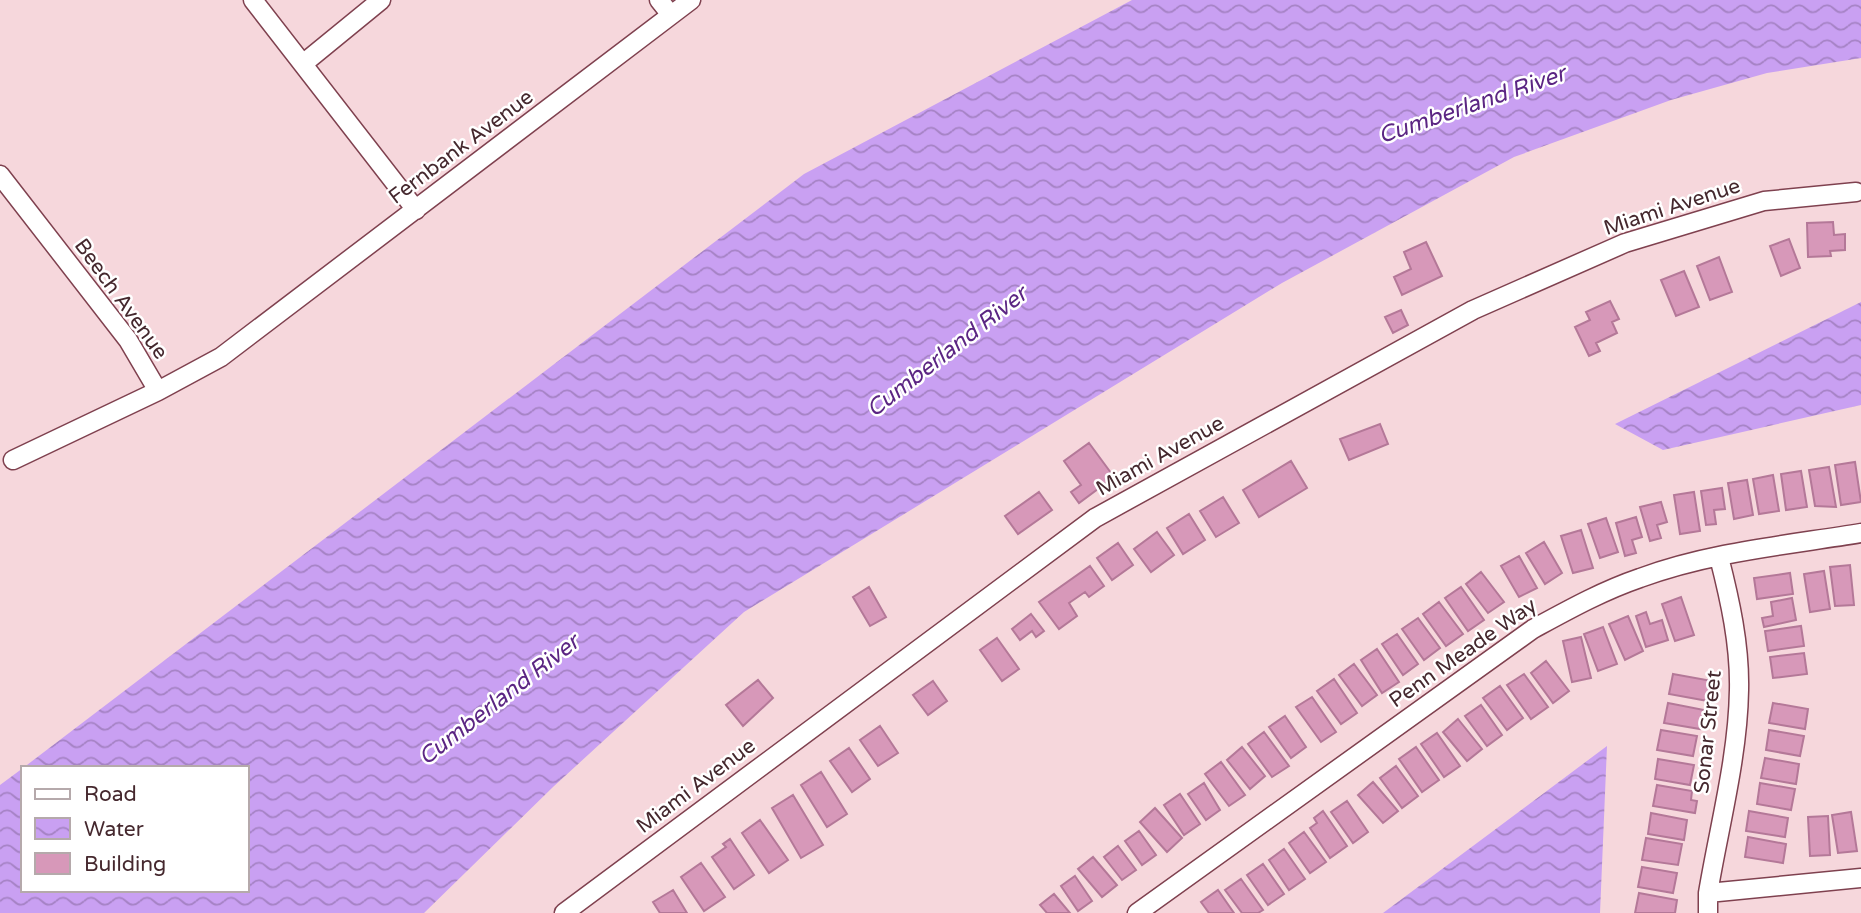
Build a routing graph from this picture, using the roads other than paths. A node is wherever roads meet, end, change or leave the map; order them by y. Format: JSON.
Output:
{"nodes":[{"id":1,"x":253,"y":0,"type":"edge"},
{"id":2,"x":381,"y":0,"type":"edge"},
{"id":3,"x":659,"y":0,"type":"edge"},
{"id":4,"x":691,"y":0,"type":"edge"},
{"id":5,"x":671,"y":15,"type":"junction"},
{"id":6,"x":304,"y":63,"type":"junction"},
{"id":7,"x":0,"y":175,"type":"edge"},
{"id":8,"x":1856,"y":192,"type":"dead end"},
{"id":9,"x":416,"y":210,"type":"junction"},
{"id":10,"x":257,"y":330,"type":"joint"},
{"id":11,"x":158,"y":391,"type":"junction"},
{"id":12,"x":13,"y":460,"type":"dead end"},
{"id":13,"x":1861,"y":533,"type":"edge"},
{"id":14,"x":1719,"y":557,"type":"junction"},
{"id":15,"x":1861,"y":877,"type":"edge"},
{"id":16,"x":1708,"y":893,"type":"junction"},
{"id":17,"x":564,"y":913,"type":"edge"},
{"id":18,"x":1137,"y":913,"type":"edge"},
{"id":19,"x":1708,"y":913,"type":"edge"}],
"edges":[{"from":1,"to":6,"type":"street"},
{"from":2,"to":6,"type":"street"},
{"from":3,"to":5,"type":"street"},
{"from":4,"to":5,"type":"street","name":"Fernbank Avenue"},
{"from":5,"to":9,"type":"street","name":"Fernbank Avenue"},
{"from":6,"to":9,"type":"street"},
{"from":7,"to":11,"type":"street","name":"Beech Avenue"},
{"from":8,"to":17,"type":"street","name":"Miami Avenue"},
{"from":9,"to":10,"type":"street","name":"Fernbank Avenue"},
{"from":10,"to":11,"type":"street","name":"Beech Avenue"},
{"from":11,"to":12,"type":"street"},
{"from":13,"to":14,"type":"street","name":"Penn Meade Way"},
{"from":14,"to":16,"type":"street","name":"Sonar Street"},
{"from":14,"to":18,"type":"street","name":"Penn Meade Way"},
{"from":15,"to":16,"type":"street"},
{"from":16,"to":19,"type":"street","name":"Sonar Street"}]}
